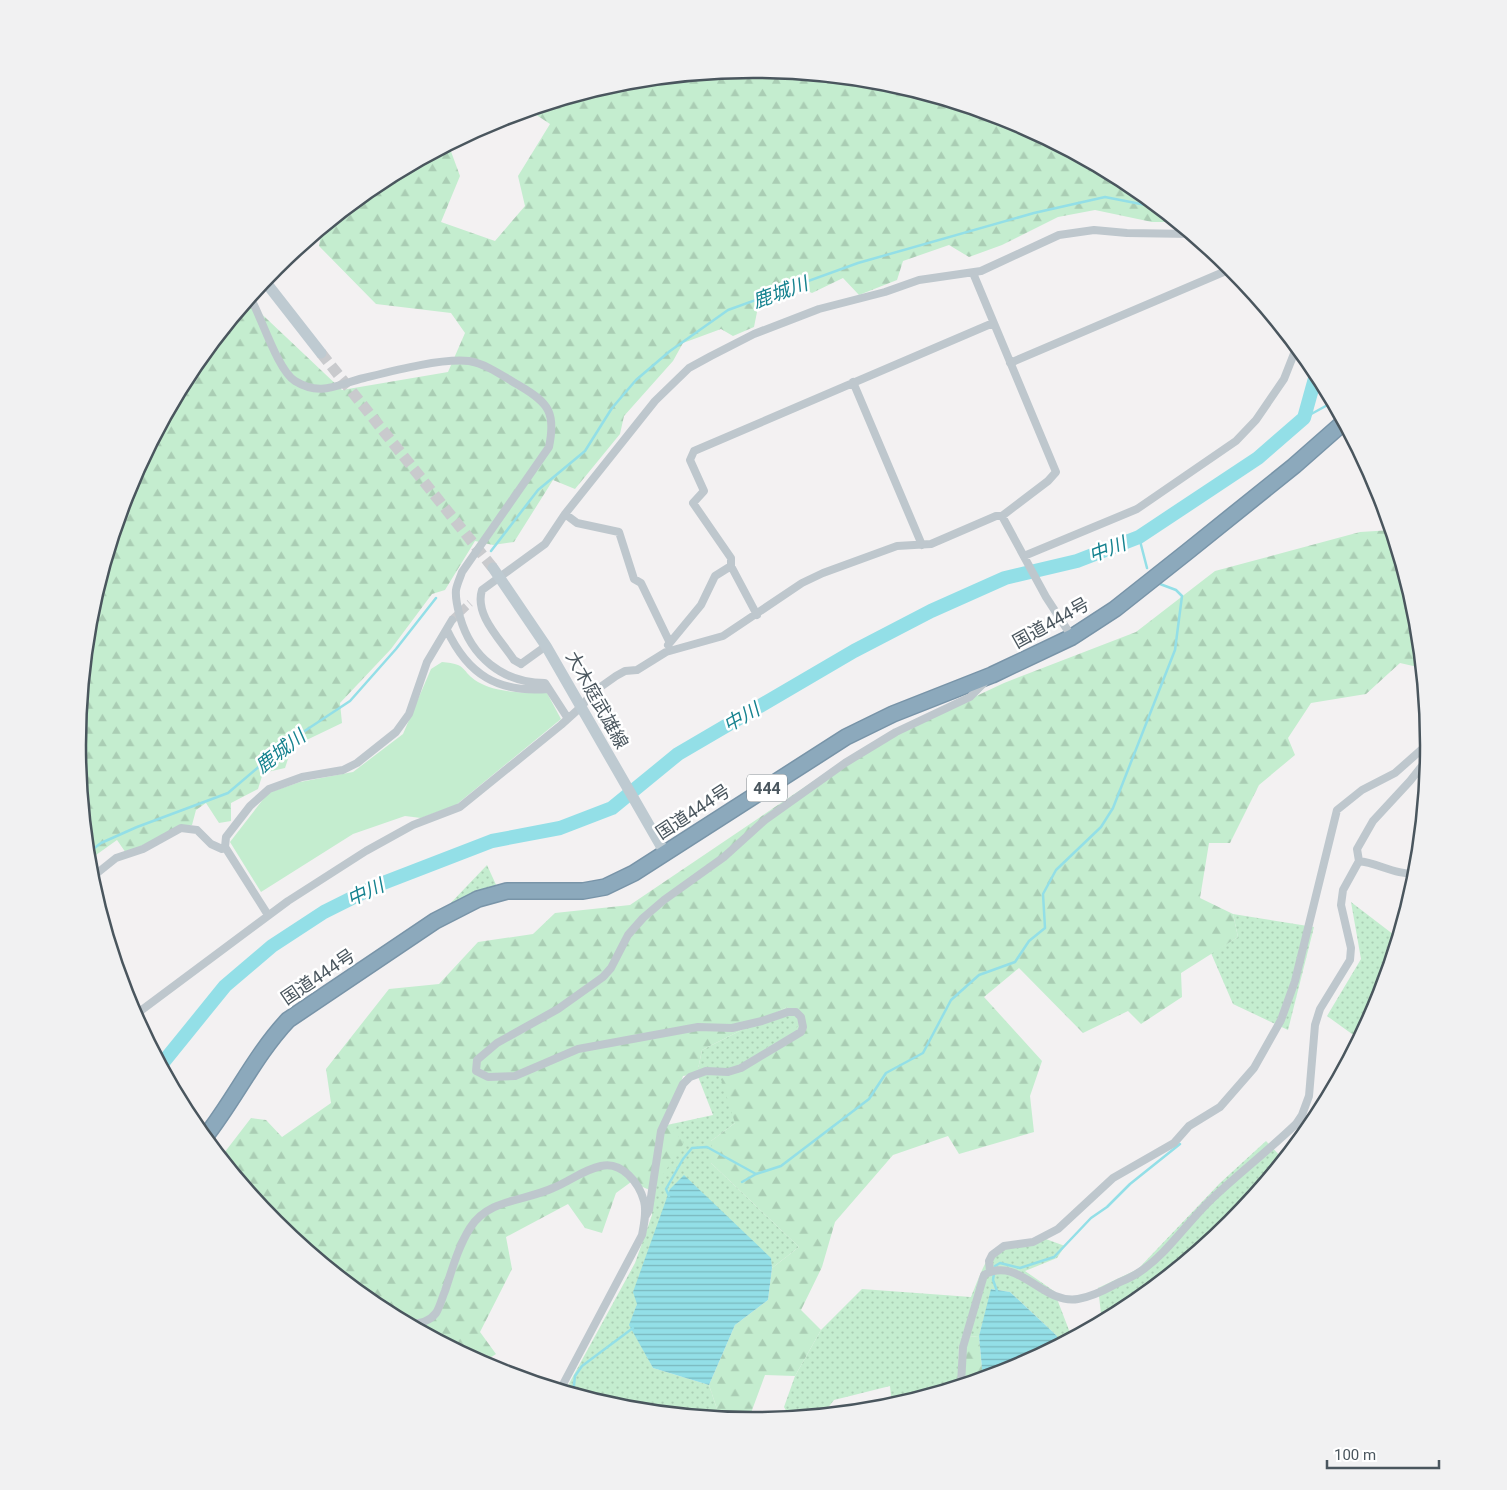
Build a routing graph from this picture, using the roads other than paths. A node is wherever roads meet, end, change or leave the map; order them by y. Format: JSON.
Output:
{"nodes":[{"id":1,"x":1183,"y":234,"type":"edge"},
{"id":2,"x":1224,"y":272,"type":"edge"},
{"id":3,"x":973,"y":273,"type":"junction"},
{"id":4,"x":269,"y":287,"type":"edge"},
{"id":5,"x":253,"y":304,"type":"edge"},
{"id":6,"x":993,"y":323,"type":"junction"},
{"id":7,"x":321,"y":353,"type":"tunnel mouth"},
{"id":8,"x":1294,"y":354,"type":"edge"},
{"id":9,"x":1010,"y":363,"type":"junction"},
{"id":10,"x":853,"y":382,"type":"junction"},
{"id":11,"x":1338,"y":422,"type":"edge"},
{"id":12,"x":565,"y":514,"type":"junction"},
{"id":13,"x":1002,"y":516,"type":"junction"},
{"id":14,"x":922,"y":545,"type":"junction"},
{"id":15,"x":1024,"y":556,"type":"junction"},
{"id":16,"x":731,"y":566,"type":"junction"},
{"id":17,"x":496,"y":573,"type":"junction"},
{"id":18,"x":479,"y":600,"type":"junction"},
{"id":19,"x":470,"y":604,"type":"tunnel mouth"},
{"id":20,"x":757,"y":615,"type":"junction"},
{"id":21,"x":452,"y":620,"type":"tunnel mouth"},
{"id":22,"x":447,"y":630,"type":"junction"},
{"id":23,"x":1072,"y":637,"type":"junction"},
{"id":24,"x":669,"y":641,"type":"junction"},
{"id":25,"x":546,"y":646,"type":"junction"},
{"id":26,"x":666,"y":652,"type":"junction"},
{"id":27,"x":521,"y":664,"type":"junction"},
{"id":28,"x":992,"y":675,"type":"junction"},
{"id":29,"x":521,"y":680,"type":"junction"},
{"id":30,"x":548,"y":689,"type":"junction"},
{"id":31,"x":582,"y":706,"type":"junction"},
{"id":32,"x":567,"y":717,"type":"junction"},
{"id":33,"x":1421,"y":750,"type":"edge"},
{"id":34,"x":1420,"y":768,"type":"edge"},
{"id":35,"x":225,"y":847,"type":"junction"},
{"id":36,"x":665,"y":853,"type":"junction"},
{"id":37,"x":1358,"y":861,"type":"junction"},
{"id":38,"x":98,"y":872,"type":"edge"},
{"id":39,"x":1408,"y":873,"type":"edge"},
{"id":40,"x":268,"y":915,"type":"junction"},
{"id":41,"x":142,"y":1010,"type":"edge"},
{"id":42,"x":210,"y":1132,"type":"edge"},
{"id":43,"x":645,"y":1217,"type":"junction"},
{"id":44,"x":994,"y":1270,"type":"junction"},
{"id":45,"x":419,"y":1322,"type":"edge"},
{"id":46,"x":961,"y":1379,"type":"edge"},
{"id":47,"x":562,"y":1384,"type":"edge"}],
"edges":[{"from":1,"to":3,"type":"street"},
{"from":2,"to":9,"type":"street"},
{"from":3,"to":6,"type":"street"},
{"from":3,"to":12,"type":"street"},
{"from":4,"to":7,"type":"main road"},
{"from":5,"to":29,"type":"street"},
{"from":6,"to":9,"type":"street"},
{"from":6,"to":10,"type":"street"},
{"from":8,"to":15,"type":"street"},
{"from":9,"to":13,"type":"street"},
{"from":10,"to":14,"type":"street"},
{"from":10,"to":16,"type":"street"},
{"from":11,"to":23,"type":"highway","name":"国道444号","number":"444"},
{"from":12,"to":17,"type":"street"},
{"from":12,"to":24,"type":"street"},
{"from":13,"to":14,"type":"street"},
{"from":13,"to":15,"type":"street"},
{"from":14,"to":20,"type":"street"},
{"from":15,"to":23,"type":"street"},
{"from":16,"to":20,"type":"street"},
{"from":16,"to":24,"type":"street"},
{"from":17,"to":18,"type":"street"},
{"from":17,"to":25,"type":"main road","name":"大木庭武雄線"},
{"from":18,"to":19,"type":"street"},
{"from":18,"to":27,"type":"street"},
{"from":20,"to":26,"type":"street"},
{"from":21,"to":22,"type":"street"},
{"from":22,"to":30,"type":"street"},
{"from":22,"to":35,"type":"street"},
{"from":23,"to":28,"type":"highway","name":"国道444号","number":"444"},
{"from":24,"to":26,"type":"street"},
{"from":25,"to":27,"type":"street"},
{"from":25,"to":31,"type":"main road","name":"大木庭武雄線"},
{"from":26,"to":31,"type":"street"},
{"from":27,"to":29,"type":"street"},
{"from":28,"to":36,"type":"highway","name":"国道444号","number":"444"},
{"from":28,"to":43,"type":"street"},
{"from":29,"to":30,"type":"street"},
{"from":30,"to":32,"type":"street"},
{"from":31,"to":32,"type":"street"},
{"from":31,"to":36,"type":"main road","name":"大木庭武雄線"},
{"from":32,"to":40,"type":"street"},
{"from":33,"to":44,"type":"street"},
{"from":34,"to":37,"type":"street"},
{"from":35,"to":38,"type":"street"},
{"from":35,"to":40,"type":"street"},
{"from":36,"to":42,"type":"highway","name":"国道444号","number":"444"},
{"from":37,"to":39,"type":"street"},
{"from":37,"to":44,"type":"street"},
{"from":40,"to":41,"type":"street"},
{"from":43,"to":45,"type":"street"},
{"from":43,"to":47,"type":"street"},
{"from":44,"to":46,"type":"street"}]}
